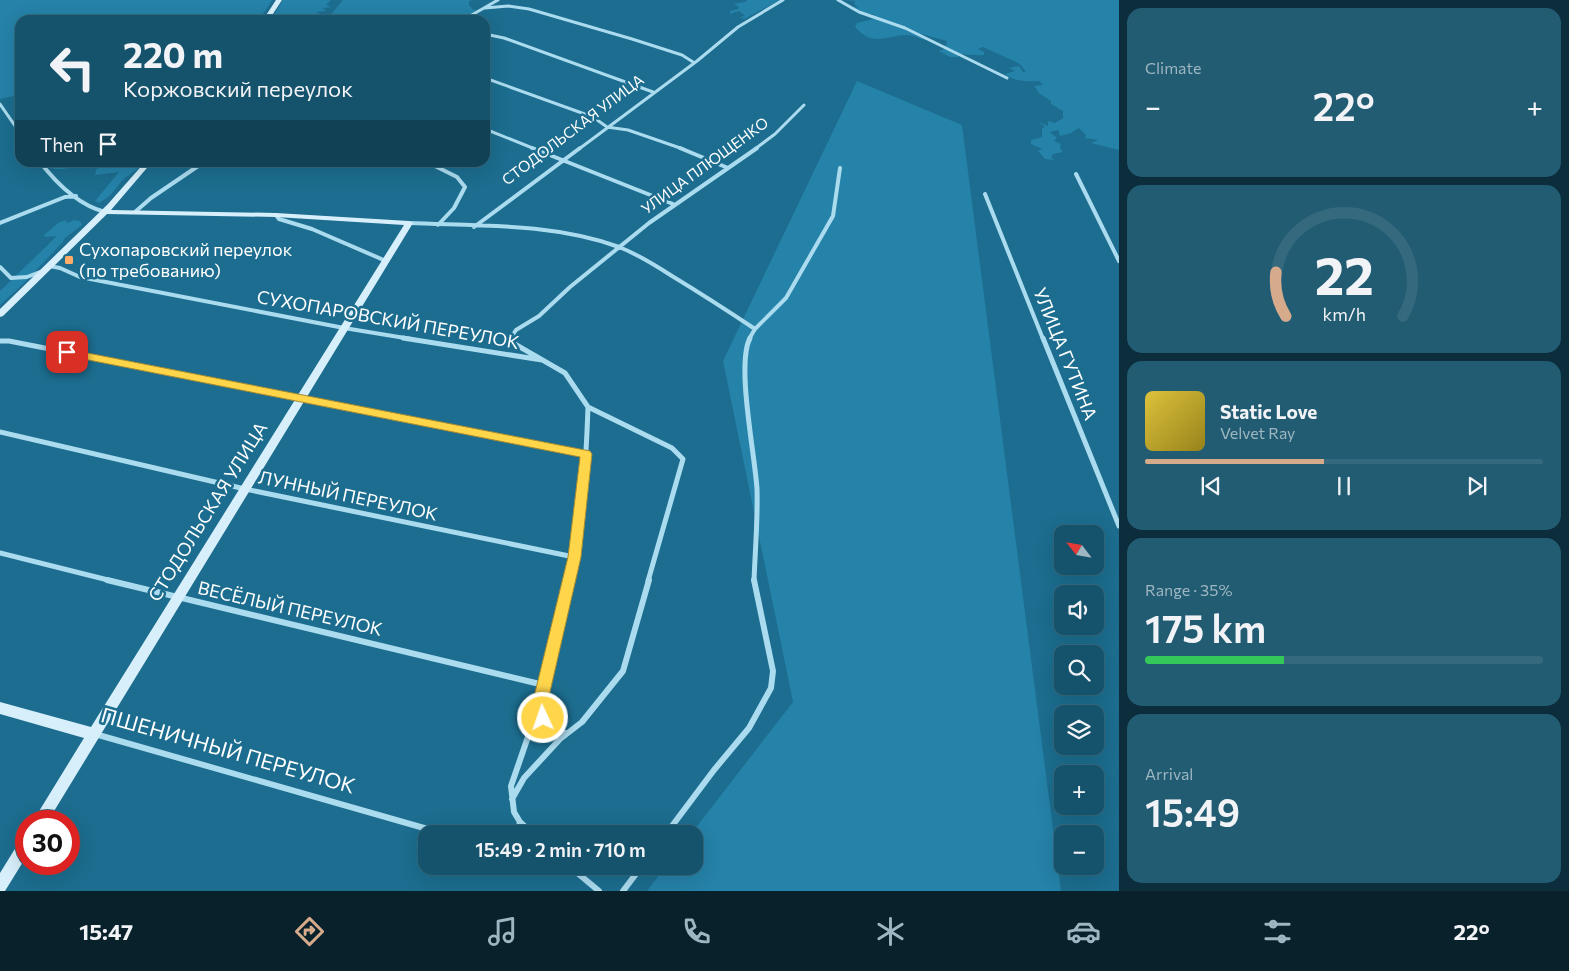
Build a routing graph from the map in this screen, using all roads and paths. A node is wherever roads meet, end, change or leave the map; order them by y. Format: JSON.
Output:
{"nodes":[{"id":1,"x":279,"y":0,"type":"edge"},
{"id":2,"x":498,"y":0,"type":"edge"},
{"id":3,"x":783,"y":0,"type":"edge"},
{"id":4,"x":838,"y":0,"type":"edge"},
{"id":5,"x":485,"y":8,"type":"junction"},
{"id":6,"x":269,"y":15,"type":"edge"},
{"id":7,"x":472,"y":15,"type":"edge"},
{"id":8,"x":490,"y":35,"type":"edge"},
{"id":9,"x":693,"y":62,"type":"junction"},
{"id":10,"x":1007,"y":78,"type":"dead end"},
{"id":11,"x":490,"y":80,"type":"edge"},
{"id":12,"x":653,"y":92,"type":"junction"},
{"id":13,"x":0,"y":104,"type":"edge"},
{"id":14,"x":804,"y":105,"type":"dead end"},
{"id":15,"x":8,"y":115,"type":"junction"},
{"id":16,"x":0,"y":117,"type":"edge"},
{"id":17,"x":15,"y":126,"type":"edge"},
{"id":18,"x":607,"y":126,"type":"junction"},
{"id":19,"x":490,"y":131,"type":"edge"},
{"id":20,"x":562,"y":160,"type":"junction"},
{"id":21,"x":44,"y":167,"type":"edge"},
{"id":22,"x":145,"y":167,"type":"edge"},
{"id":23,"x":197,"y":167,"type":"edge"},
{"id":24,"x":437,"y":167,"type":"edge"},
{"id":25,"x":728,"y":168,"type":"junction"},
{"id":26,"x":840,"y":168,"type":"dead end"},
{"id":27,"x":1076,"y":174,"type":"dead end"},
{"id":28,"x":985,"y":194,"type":"dead end"},
{"id":29,"x":76,"y":196,"type":"junction"},
{"id":30,"x":674,"y":204,"type":"junction"},
{"id":31,"x":105,"y":212,"type":"junction"},
{"id":32,"x":135,"y":212,"type":"junction"},
{"id":33,"x":276,"y":215,"type":"junction"},
{"id":34,"x":0,"y":223,"type":"edge"},
{"id":35,"x":409,"y":223,"type":"junction"},
{"id":36,"x":438,"y":225,"type":"junction"},
{"id":37,"x":474,"y":227,"type":"junction"},
{"id":38,"x":620,"y":247,"type":"junction"},
{"id":39,"x":386,"y":261,"type":"junction"},
{"id":40,"x":1119,"y":261,"type":"edge"},
{"id":41,"x":0,"y":267,"type":"edge"},
{"id":42,"x":47,"y":268,"type":"junction"},
{"id":43,"x":0,"y":314,"type":"edge"},
{"id":44,"x":344,"y":328,"type":"junction"},
{"id":45,"x":755,"y":329,"type":"junction"},
{"id":46,"x":0,"y":342,"type":"edge"},
{"id":47,"x":546,"y":361,"type":"junction"},
{"id":48,"x":301,"y":397,"type":"junction"},
{"id":49,"x":588,"y":407,"type":"junction"},
{"id":50,"x":0,"y":432,"type":"edge"},
{"id":51,"x":586,"y":454,"type":"junction"},
{"id":52,"x":245,"y":488,"type":"junction"},
{"id":53,"x":1119,"y":526,"type":"edge"},
{"id":54,"x":0,"y":553,"type":"edge"},
{"id":55,"x":574,"y":557,"type":"junction"},
{"id":56,"x":177,"y":598,"type":"junction"},
{"id":57,"x":544,"y":685,"type":"junction"},
{"id":58,"x":539,"y":705,"type":"junction"},
{"id":59,"x":0,"y":708,"type":"edge"},
{"id":60,"x":566,"y":733,"type":"junction"},
{"id":61,"x":94,"y":734,"type":"junction"},
{"id":62,"x":512,"y":799,"type":"junction"},
{"id":63,"x":47,"y":810,"type":"edge"},
{"id":64,"x":520,"y":822,"type":"junction"},
{"id":65,"x":519,"y":825,"type":"edge"},
{"id":66,"x":523,"y":825,"type":"edge"},
{"id":67,"x":673,"y":825,"type":"edge"},
{"id":68,"x":418,"y":826,"type":"edge"},
{"id":69,"x":15,"y":862,"type":"edge"},
{"id":70,"x":580,"y":875,"type":"edge"},
{"id":71,"x":635,"y":875,"type":"edge"},
{"id":72,"x":0,"y":886,"type":"edge"},
{"id":73,"x":599,"y":891,"type":"edge"},
{"id":74,"x":623,"y":891,"type":"edge"}],
"edges":[{"from":1,"to":6,"type":"street"},
{"from":2,"to":5,"type":"street"},
{"from":3,"to":9,"type":"street","name":"СТОДОЛЬСКАЯ УЛИЦА"},
{"from":4,"to":10,"type":"street"},
{"from":5,"to":7,"type":"street"},
{"from":5,"to":9,"type":"street"},
{"from":8,"to":12,"type":"street"},
{"from":9,"to":12,"type":"street","name":"СТОДОЛЬСКАЯ УЛИЦА"},
{"from":11,"to":18,"type":"street"},
{"from":12,"to":18,"type":"street","name":"СТОДОЛЬСКАЯ УЛИЦА"},
{"from":13,"to":15,"type":"street"},
{"from":14,"to":25,"type":"street","name":"УЛИЦА ПЛЮЩЕНКО"},
{"from":15,"to":16,"type":"street"},
{"from":15,"to":17,"type":"street"},
{"from":18,"to":20,"type":"street","name":"СТОДОЛЬСКАЯ УЛИЦА"},
{"from":18,"to":25,"type":"street"},
{"from":19,"to":20,"type":"street"},
{"from":20,"to":30,"type":"street"},
{"from":20,"to":37,"type":"street","name":"СТОДОЛЬСКАЯ УЛИЦА"},
{"from":21,"to":29,"type":"street"},
{"from":22,"to":31,"type":"street"},
{"from":23,"to":32,"type":"street"},
{"from":24,"to":36,"type":"street"},
{"from":25,"to":30,"type":"street","name":"УЛИЦА ПЛЮЩЕНКО"},
{"from":26,"to":45,"type":"street"},
{"from":27,"to":40,"type":"street"},
{"from":28,"to":53,"type":"street","name":"УЛИЦА ГУТИНА"},
{"from":29,"to":31,"type":"street"},
{"from":29,"to":34,"type":"street"},
{"from":30,"to":38,"type":"street","name":"УЛИЦА ПЛЮЩЕНКО"},
{"from":31,"to":32,"type":"street"},
{"from":31,"to":42,"type":"street"},
{"from":32,"to":33,"type":"street"},
{"from":33,"to":35,"type":"street"},
{"from":33,"to":39,"type":"street"},
{"from":35,"to":36,"type":"street"},
{"from":35,"to":39,"type":"street","name":"СТОДОЛЬСКАЯ УЛИЦА"},
{"from":36,"to":37,"type":"street"},
{"from":37,"to":38,"type":"street"},
{"from":38,"to":45,"type":"street"},
{"from":38,"to":47,"type":"street","name":"УЛИЦА ПЛЮЩЕНКО"},
{"from":39,"to":44,"type":"street","name":"СТОДОЛЬСКАЯ УЛИЦА"},
{"from":41,"to":42,"type":"street"},
{"from":42,"to":43,"type":"street"},
{"from":42,"to":44,"type":"street","name":"СУХОПАРОВСКИЙ ПЕРЕУЛОК"},
{"from":44,"to":47,"type":"street","name":"СУХОПАРОВСКИЙ ПЕРЕУЛОК"},
{"from":44,"to":48,"type":"street","name":"СТОДОЛЬСКАЯ УЛИЦА"},
{"from":45,"to":67,"type":"street"},
{"from":46,"to":48,"type":"street"},
{"from":47,"to":49,"type":"street","name":"УЛИЦА ПЛЮЩЕНКО"},
{"from":48,"to":51,"type":"street"},
{"from":48,"to":52,"type":"street","name":"СТОДОЛЬСКАЯ УЛИЦА"},
{"from":49,"to":51,"type":"street"},
{"from":49,"to":60,"type":"street"},
{"from":50,"to":52,"type":"street","name":"ЛУННЫЙ ПЕРЕУЛОК"},
{"from":51,"to":55,"type":"street"},
{"from":52,"to":55,"type":"street","name":"ЛУННЫЙ ПЕРЕУЛОК"},
{"from":52,"to":56,"type":"street","name":"СТОДОЛЬСКАЯ УЛИЦА"},
{"from":54,"to":56,"type":"street","name":"ВЕСЁЛЫЙ ПЕРЕУЛОК"},
{"from":55,"to":57,"type":"street"},
{"from":56,"to":57,"type":"street","name":"ВЕСЁЛЫЙ ПЕРЕУЛОК"},
{"from":56,"to":61,"type":"street","name":"СТОДОЛЬСКАЯ УЛИЦА"},
{"from":57,"to":58,"type":"street"},
{"from":58,"to":60,"type":"street"},
{"from":58,"to":62,"type":"street"},
{"from":59,"to":61,"type":"street","name":"ПШЕНИЧНЫЙ ПЕРЕУЛОК"},
{"from":60,"to":62,"type":"street"},
{"from":61,"to":63,"type":"street","name":"СТОДОЛЬСКАЯ УЛИЦА"},
{"from":61,"to":68,"type":"street","name":"ПШЕНИЧНЫЙ ПЕРЕУЛОК"},
{"from":62,"to":64,"type":"street"},
{"from":64,"to":65,"type":"street"},
{"from":64,"to":66,"type":"street"},
{"from":69,"to":72,"type":"street"},
{"from":70,"to":73,"type":"street"},
{"from":71,"to":74,"type":"street"}]}
